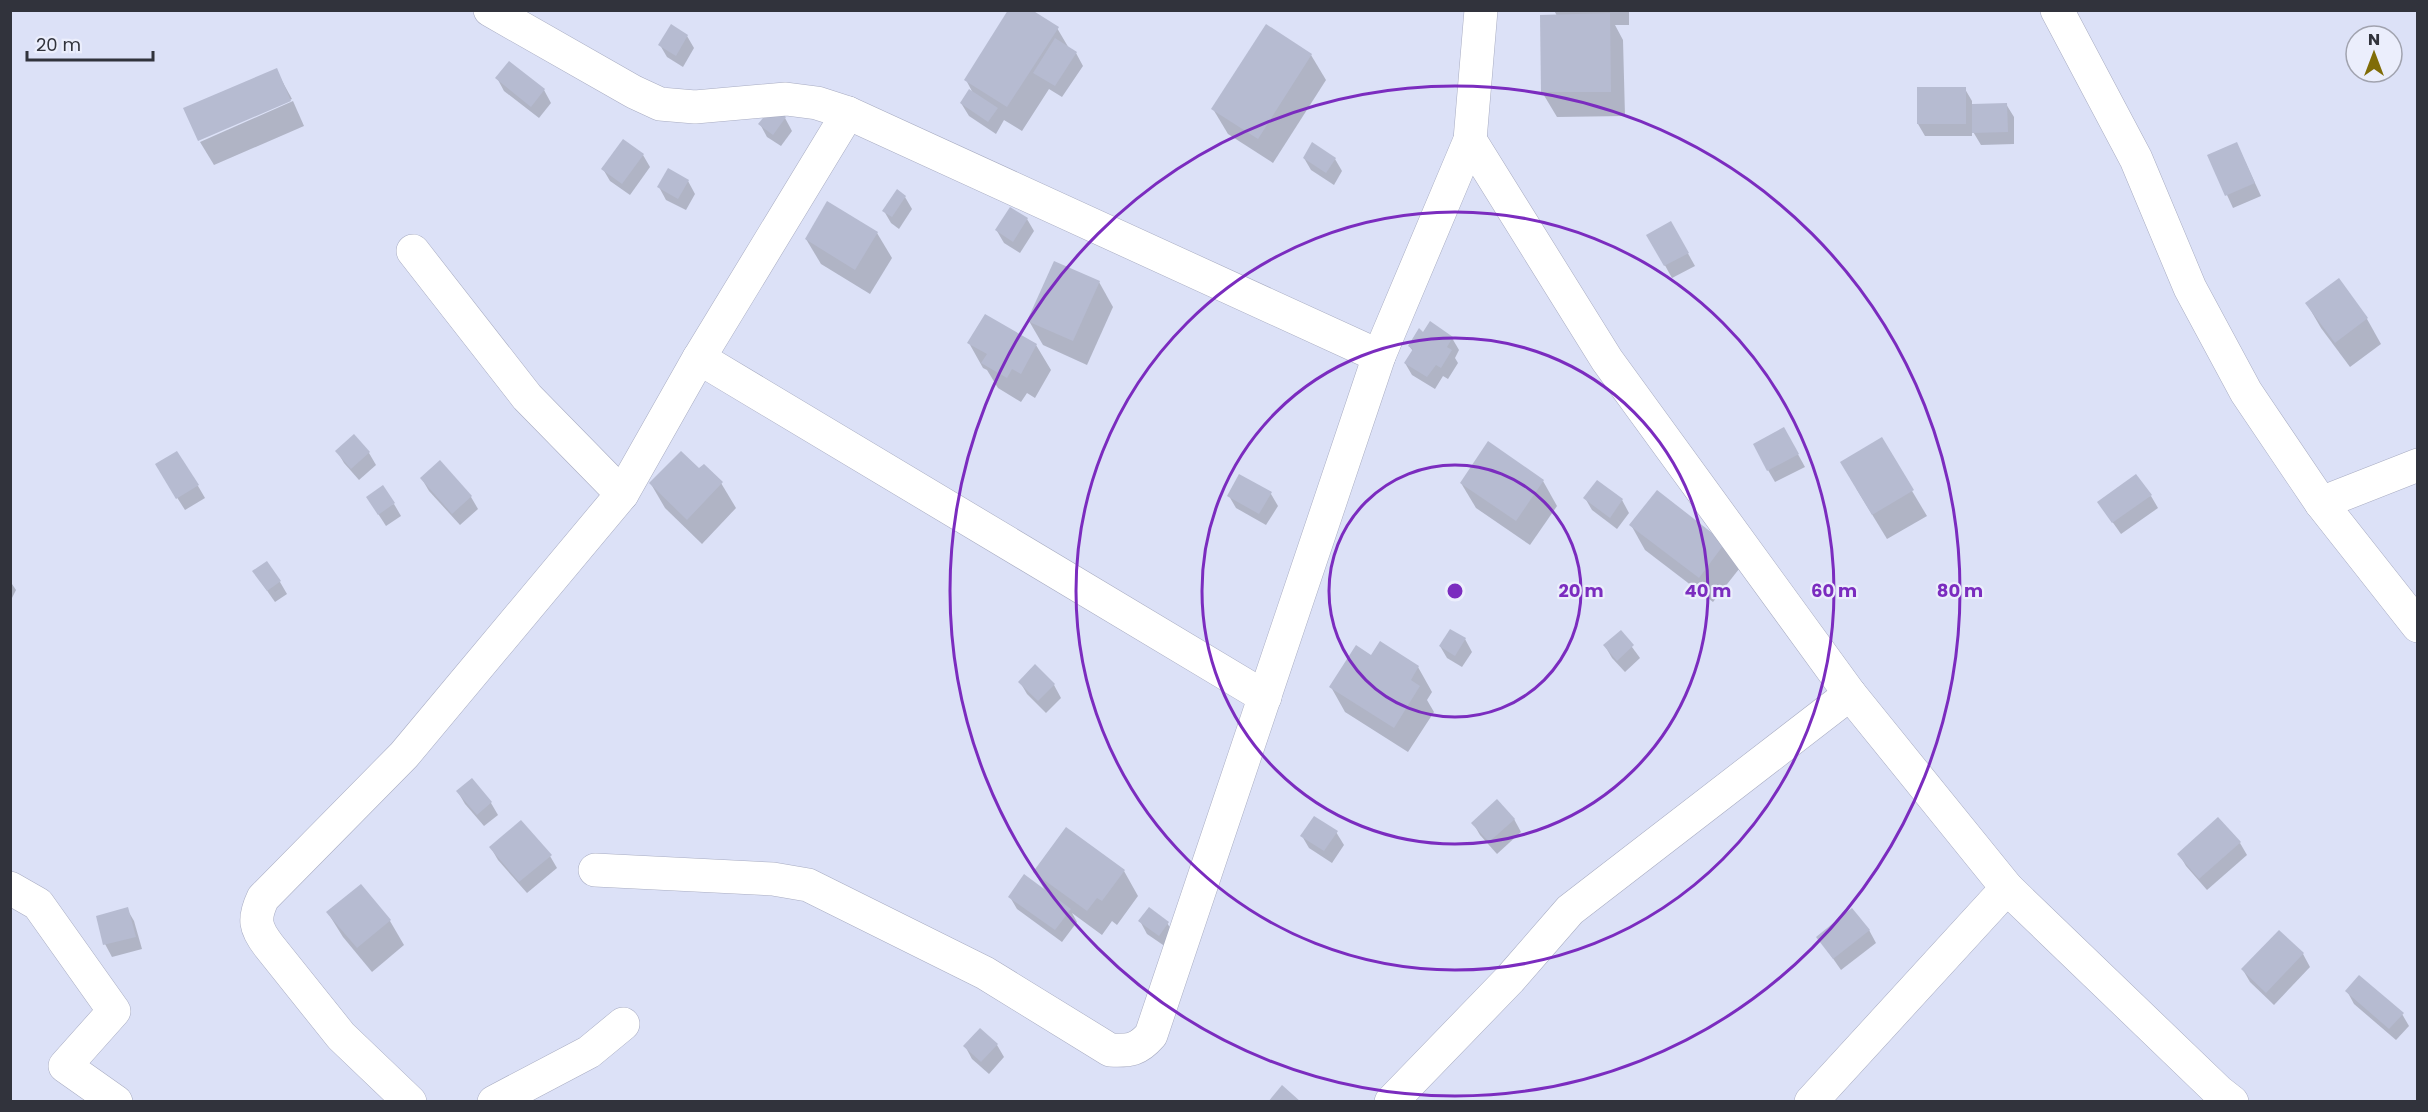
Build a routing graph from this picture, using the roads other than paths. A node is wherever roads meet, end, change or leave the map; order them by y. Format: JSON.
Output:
{"nodes":[{"id":1,"x":490,"y":10,"type":"edge"},
{"id":2,"x":1480,"y":10,"type":"edge"},
{"id":3,"x":2057,"y":10,"type":"edge"},
{"id":4,"x":848,"y":113,"type":"junction"},
{"id":5,"x":1470,"y":140,"type":"junction"},
{"id":6,"x":413,"y":251,"type":"dead end"},
{"id":7,"x":1379,"y":356,"type":"junction"},
{"id":8,"x":699,"y":358,"type":"junction"},
{"id":9,"x":2418,"y":465,"type":"edge"},
{"id":10,"x":622,"y":494,"type":"junction"},
{"id":11,"x":2321,"y":503,"type":"junction"},
{"id":12,"x":2418,"y":626,"type":"edge"},
{"id":13,"x":1850,"y":694,"type":"junction"},
{"id":14,"x":1265,"y":697,"type":"junction"},
{"id":15,"x":595,"y":870,"type":"dead end"},
{"id":16,"x":10,"y":888,"type":"edge"},
{"id":17,"x":2007,"y":888,"type":"junction"},
{"id":18,"x":623,"y":1024,"type":"dead end"},
{"id":19,"x":2220,"y":1098,"type":"edge"},
{"id":20,"x":116,"y":1101,"type":"edge"},
{"id":21,"x":410,"y":1101,"type":"edge"},
{"id":22,"x":494,"y":1101,"type":"edge"},
{"id":23,"x":1391,"y":1101,"type":"edge"},
{"id":24,"x":1811,"y":1101,"type":"edge"}],
"edges":[{"from":1,"to":4,"type":"street"},
{"from":2,"to":5,"type":"street"},
{"from":3,"to":11,"type":"street"},
{"from":4,"to":7,"type":"street"},
{"from":4,"to":8,"type":"street"},
{"from":5,"to":7,"type":"street"},
{"from":5,"to":13,"type":"street"},
{"from":6,"to":10,"type":"street"},
{"from":7,"to":14,"type":"street"},
{"from":8,"to":10,"type":"street"},
{"from":8,"to":14,"type":"street"},
{"from":9,"to":11,"type":"street"},
{"from":10,"to":21,"type":"street"},
{"from":11,"to":12,"type":"street"},
{"from":13,"to":17,"type":"street"},
{"from":13,"to":23,"type":"street"},
{"from":14,"to":15,"type":"street"},
{"from":16,"to":20,"type":"street"},
{"from":17,"to":19,"type":"street"},
{"from":17,"to":24,"type":"street"},
{"from":18,"to":22,"type":"street"}]}
